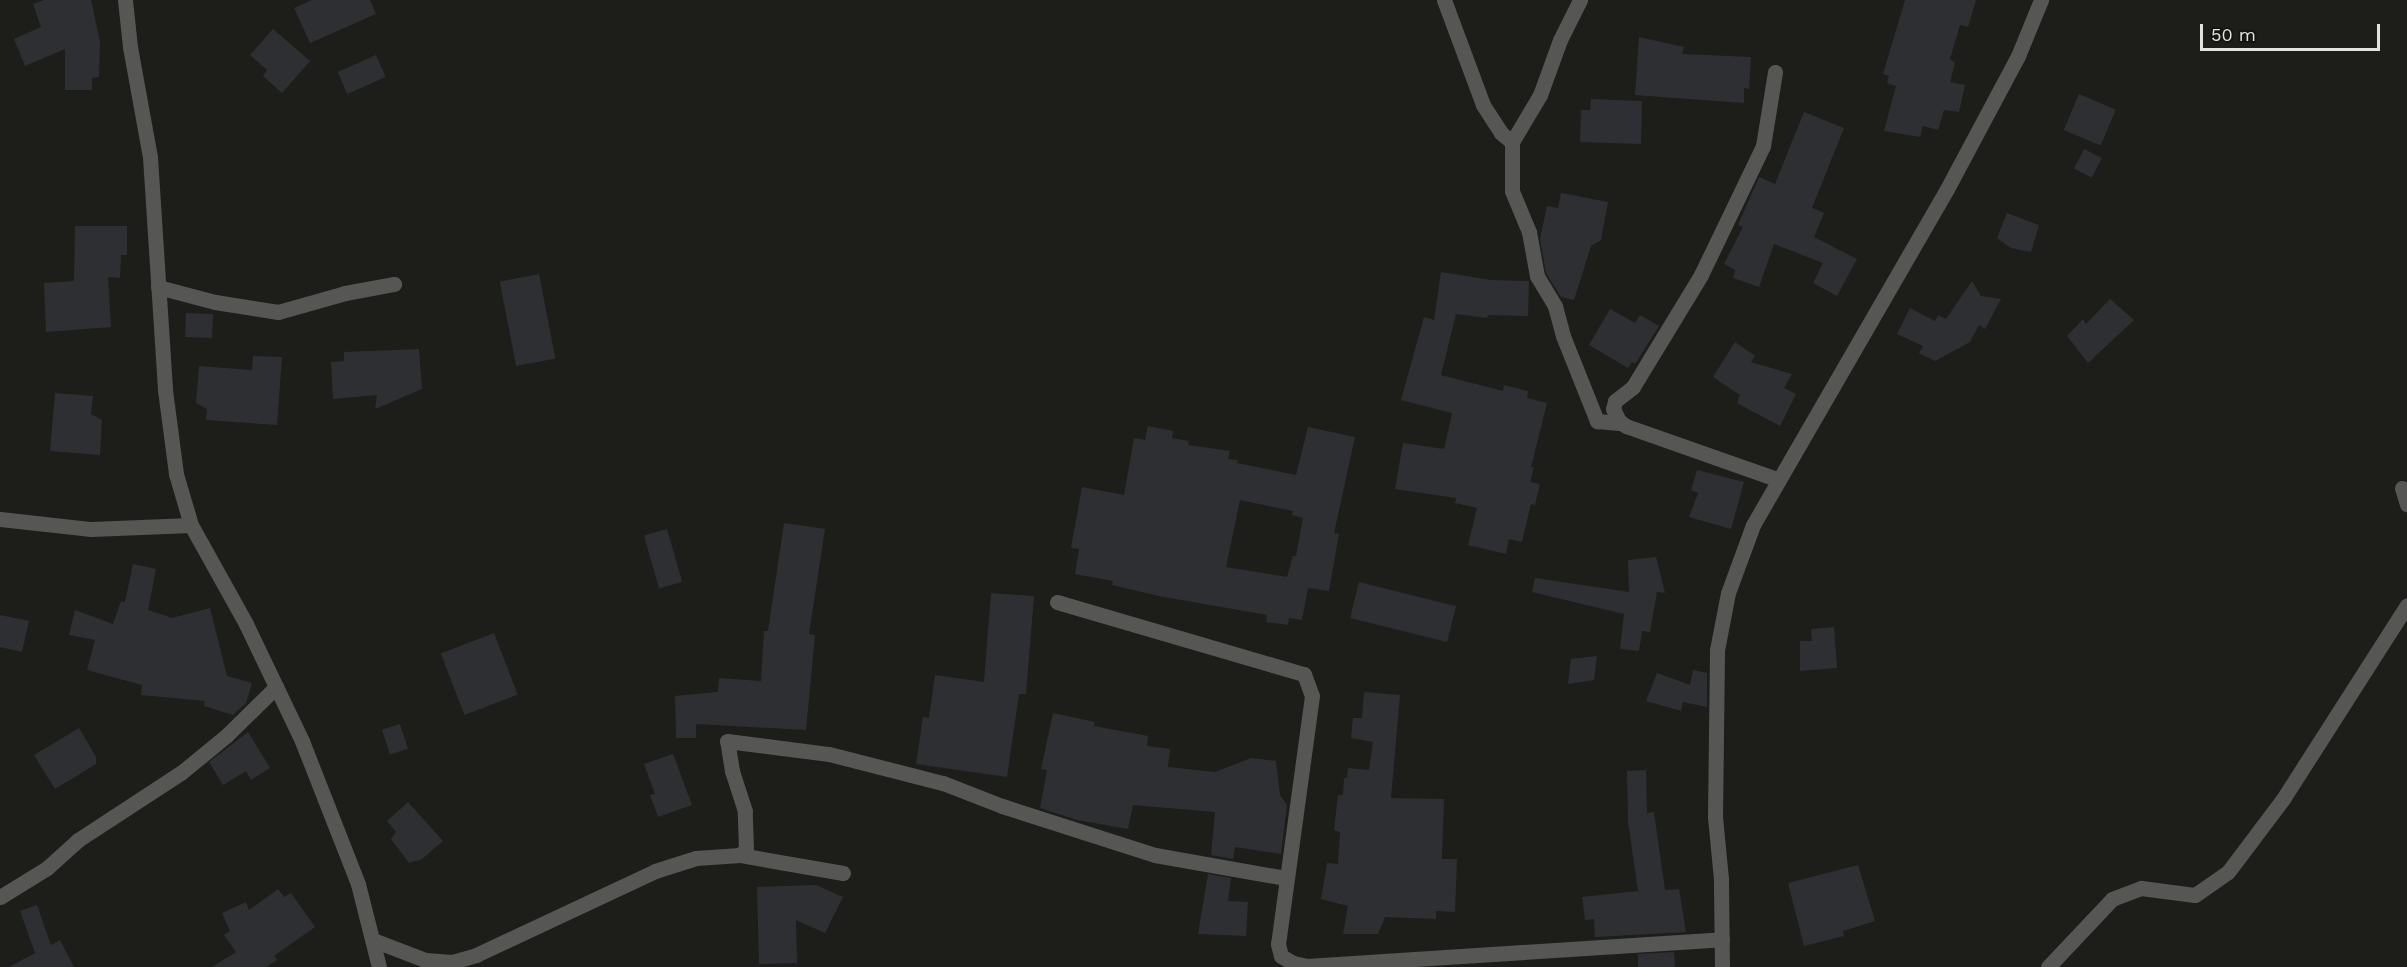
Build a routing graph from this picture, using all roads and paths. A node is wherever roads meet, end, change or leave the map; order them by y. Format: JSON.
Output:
{"nodes":[{"id":1,"x":125,"y":0,"type":"edge"},
{"id":2,"x":1444,"y":0,"type":"edge"},
{"id":3,"x":1580,"y":0,"type":"edge"},
{"id":4,"x":2041,"y":0,"type":"edge"},
{"id":5,"x":1775,"y":72,"type":"dead end"},
{"id":6,"x":1512,"y":142,"type":"junction"},
{"id":7,"x":394,"y":284,"type":"dead end"},
{"id":8,"x":158,"y":287,"type":"junction"},
{"id":9,"x":1622,"y":423,"type":"junction"},
{"id":10,"x":1779,"y":480,"type":"junction"},
{"id":11,"x":2402,"y":488,"type":"dead end"},
{"id":12,"x":2407,"y":504,"type":"edge"},
{"id":13,"x":0,"y":519,"type":"edge"},
{"id":14,"x":191,"y":525,"type":"junction"},
{"id":15,"x":1057,"y":602,"type":"dead end"},
{"id":16,"x":2407,"y":605,"type":"edge"},
{"id":17,"x":276,"y":687,"type":"junction"},
{"id":18,"x":740,"y":855,"type":"junction"},
{"id":19,"x":843,"y":873,"type":"dead end"},
{"id":20,"x":1286,"y":878,"type":"junction"},
{"id":21,"x":0,"y":897,"type":"edge"},
{"id":22,"x":1722,"y":939,"type":"junction"},
{"id":23,"x":373,"y":940,"type":"junction"},
{"id":24,"x":428,"y":964,"type":"edge"},
{"id":25,"x":379,"y":967,"type":"edge"},
{"id":26,"x":1722,"y":967,"type":"edge"},
{"id":27,"x":2048,"y":967,"type":"edge"}],
"edges":[{"from":1,"to":8,"type":"street"},
{"from":2,"to":6,"type":"street"},
{"from":3,"to":6,"type":"street"},
{"from":4,"to":10,"type":"street"},
{"from":5,"to":9,"type":"street"},
{"from":6,"to":9,"type":"street"},
{"from":7,"to":8,"type":"street"},
{"from":8,"to":14,"type":"street"},
{"from":9,"to":10,"type":"street"},
{"from":10,"to":22,"type":"street"},
{"from":11,"to":12,"type":"street"},
{"from":13,"to":14,"type":"street"},
{"from":14,"to":17,"type":"street"},
{"from":15,"to":20,"type":"street"},
{"from":16,"to":27,"type":"street"},
{"from":17,"to":21,"type":"street"},
{"from":17,"to":23,"type":"street"},
{"from":18,"to":19,"type":"street"},
{"from":18,"to":20,"type":"street"},
{"from":18,"to":24,"type":"street"},
{"from":20,"to":22,"type":"street"},
{"from":22,"to":26,"type":"street"},
{"from":23,"to":24,"type":"street"},
{"from":23,"to":25,"type":"street"}]}
